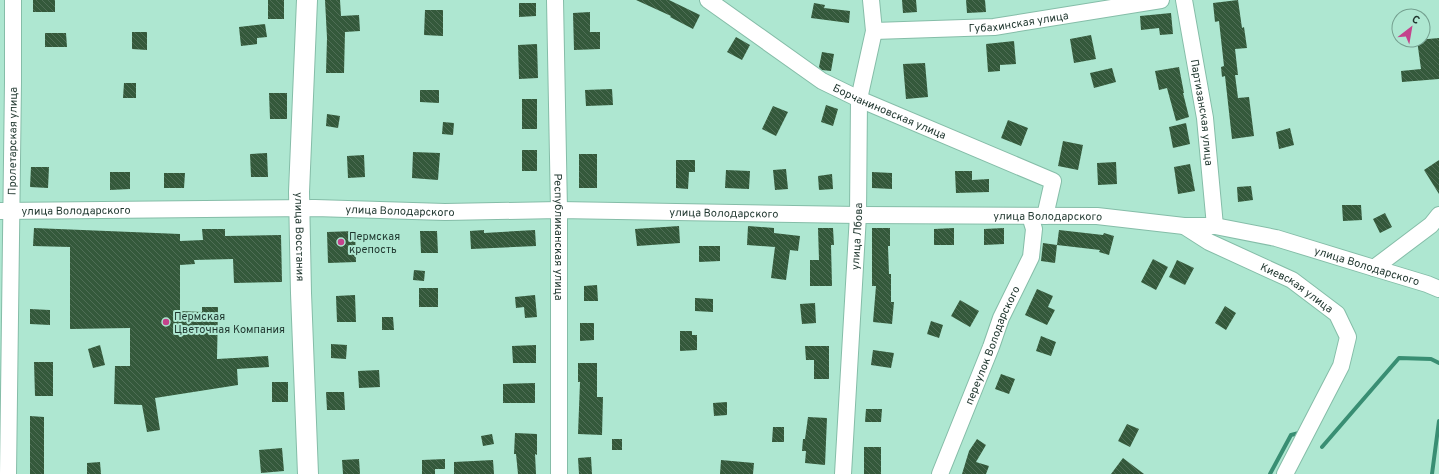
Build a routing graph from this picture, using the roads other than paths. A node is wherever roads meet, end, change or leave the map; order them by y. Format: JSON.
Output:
{"nodes":[{"id":1,"x":13,"y":0,"type":"edge"},
{"id":2,"x":307,"y":0,"type":"edge"},
{"id":3,"x":555,"y":0,"type":"edge"},
{"id":4,"x":708,"y":0,"type":"edge"},
{"id":5,"x":871,"y":0,"type":"edge"},
{"id":6,"x":1161,"y":0,"type":"edge"},
{"id":7,"x":1184,"y":0,"type":"edge"},
{"id":8,"x":874,"y":31,"type":"junction"},
{"id":9,"x":859,"y":99,"type":"junction"},
{"id":10,"x":299,"y":208,"type":"junction"},
{"id":11,"x":559,"y":210,"type":"junction"},
{"id":12,"x":5,"y":211,"type":"edge"},
{"id":13,"x":858,"y":214,"type":"junction"},
{"id":14,"x":1439,"y":215,"type":"edge"},
{"id":15,"x":1038,"y":216,"type":"junction"},
{"id":16,"x":1184,"y":226,"type":"junction"},
{"id":17,"x":1215,"y":226,"type":"junction"},
{"id":18,"x":1374,"y":268,"type":"junction"},
{"id":19,"x":1439,"y":289,"type":"edge"},
{"id":20,"x":8,"y":474,"type":"edge"},
{"id":21,"x":308,"y":474,"type":"edge"},
{"id":22,"x":558,"y":474,"type":"edge"},
{"id":23,"x":843,"y":474,"type":"edge"},
{"id":24,"x":940,"y":474,"type":"edge"},
{"id":25,"x":1285,"y":474,"type":"edge"}],
"edges":[{"from":1,"to":12,"type":"street","name":"Пролетарская улица"},
{"from":2,"to":10,"type":"street","name":"улица Восстания"},
{"from":3,"to":11,"type":"street","name":"Республиканская улица"},
{"from":4,"to":9,"type":"street","name":"Борчаниновская улица"},
{"from":5,"to":8,"type":"street","name":"улица Лбова"},
{"from":6,"to":8,"type":"street","name":"Губахинская улица"},
{"from":7,"to":17,"type":"street","name":"Партизанская улица"},
{"from":8,"to":9,"type":"street","name":"улица Лбова"},
{"from":9,"to":13,"type":"street","name":"улица Лбова"},
{"from":9,"to":15,"type":"street","name":"Борчаниновская улица"},
{"from":10,"to":11,"type":"street","name":"улица Володарского"},
{"from":10,"to":12,"type":"street","name":"улица Володарского"},
{"from":10,"to":21,"type":"street","name":"улица Восстания"},
{"from":11,"to":13,"type":"street","name":"улица Володарского"},
{"from":11,"to":22,"type":"street","name":"Республиканская улица"},
{"from":12,"to":20,"type":"street","name":"Пролетарская улица"},
{"from":13,"to":15,"type":"street","name":"улица Володарского"},
{"from":13,"to":23,"type":"street","name":"улица Лбова"},
{"from":14,"to":18,"type":"street"},
{"from":15,"to":16,"type":"street","name":"улица Володарского"},
{"from":15,"to":24,"type":"street","name":"переулок Володарского"},
{"from":16,"to":17,"type":"street","name":"улица Володарского"},
{"from":16,"to":25,"type":"street","name":"Киевская улица"},
{"from":17,"to":18,"type":"street","name":"улица Володарского"},
{"from":18,"to":19,"type":"street","name":"улица Володарского"}]}
